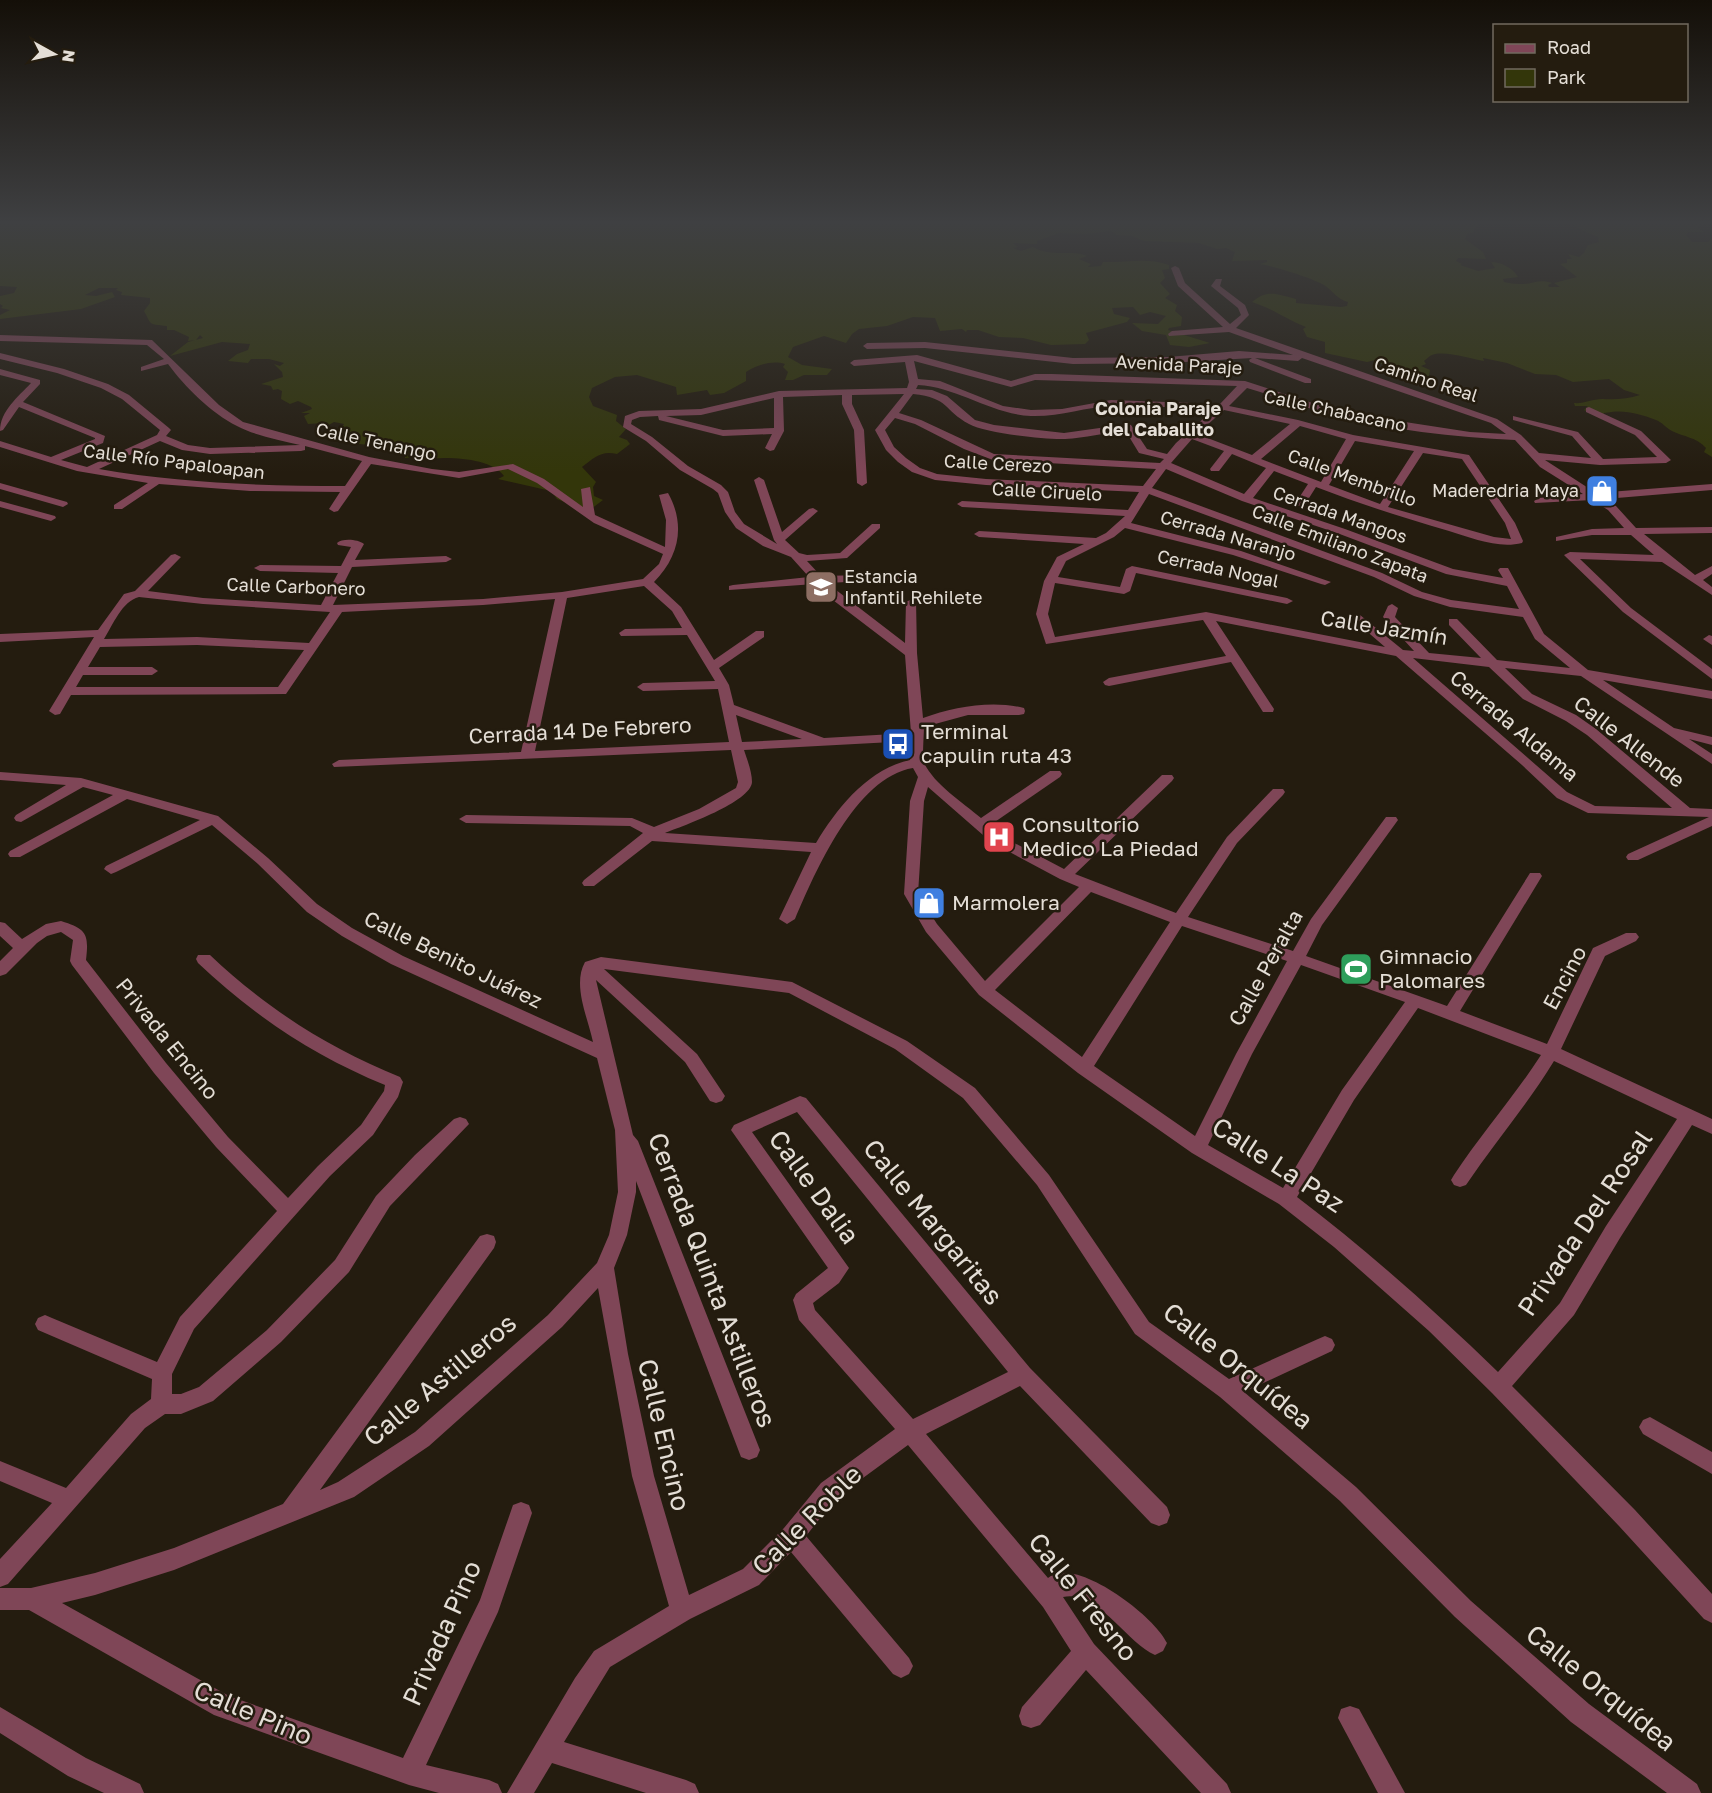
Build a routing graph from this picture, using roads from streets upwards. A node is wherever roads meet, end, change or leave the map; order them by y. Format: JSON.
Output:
{"nodes":[{"id":1,"x":1203,"y":306,"type":"edge"},
{"id":2,"x":1239,"y":306,"type":"edge"},
{"id":3,"x":1230,"y":329,"type":"junction"},
{"id":4,"x":1172,"y":334,"type":"dead end"},
{"id":5,"x":0,"y":338,"type":"edge"},
{"id":6,"x":867,"y":346,"type":"dead end"},
{"id":7,"x":1239,"y":354,"type":"junction"},
{"id":8,"x":0,"y":356,"type":"edge"},
{"id":9,"x":1310,"y":358,"type":"junction"},
{"id":10,"x":909,"y":359,"type":"junction"},
{"id":11,"x":170,"y":360,"type":"junction"},
{"id":12,"x":854,"y":363,"type":"dead end"},
{"id":13,"x":144,"y":369,"type":"dead end"},
{"id":14,"x":0,"y":372,"type":"edge"},
{"id":15,"x":1308,"y":381,"type":"dead end"},
{"id":16,"x":1245,"y":384,"type":"junction"},
{"id":17,"x":912,"y":387,"type":"junction"},
{"id":18,"x":848,"y":392,"type":"junction"},
{"id":19,"x":779,"y":394,"type":"junction"},
{"id":20,"x":17,"y":403,"type":"junction"},
{"id":21,"x":1222,"y":408,"type":"junction"},
{"id":22,"x":1589,"y":410,"type":"dead end"},
{"id":23,"x":647,"y":414,"type":"junction"},
{"id":24,"x":891,"y":414,"type":"junction"},
{"id":25,"x":1121,"y":417,"type":"dead end"},
{"id":26,"x":1516,"y":418,"type":"dead end"},
{"id":27,"x":1298,"y":423,"type":"junction"},
{"id":28,"x":1128,"y":427,"type":"junction"},
{"id":29,"x":0,"y":428,"type":"edge"},
{"id":30,"x":779,"y":431,"type":"junction"},
{"id":31,"x":1191,"y":435,"type":"junction"},
{"id":32,"x":160,"y":436,"type":"junction"},
{"id":33,"x":1518,"y":437,"type":"junction"},
{"id":34,"x":1352,"y":438,"type":"junction"},
{"id":35,"x":0,"y":444,"type":"edge"},
{"id":36,"x":770,"y":448,"type":"dead end"},
{"id":37,"x":1421,"y":449,"type":"junction"},
{"id":38,"x":1229,"y":451,"type":"junction"},
{"id":39,"x":345,"y":453,"type":"junction"},
{"id":40,"x":1535,"y":456,"type":"junction"},
{"id":41,"x":1465,"y":457,"type":"joint"},
{"id":42,"x":1254,"y":459,"type":"junction"},
{"id":43,"x":368,"y":460,"type":"junction"},
{"id":44,"x":51,"y":461,"type":"junction"},
{"id":45,"x":1165,"y":462,"type":"junction"},
{"id":46,"x":1600,"y":462,"type":"junction"},
{"id":47,"x":1273,"y":466,"type":"junction"},
{"id":48,"x":1215,"y":469,"type":"dead end"},
{"id":49,"x":88,"y":470,"type":"junction"},
{"id":50,"x":157,"y":480,"type":"junction"},
{"id":51,"x":759,"y":480,"type":"dead end"},
{"id":52,"x":862,"y":483,"type":"dead end"},
{"id":53,"x":1319,"y":483,"type":"junction"},
{"id":54,"x":0,"y":486,"type":"edge"},
{"id":55,"x":1712,"y":487,"type":"edge"},
{"id":56,"x":347,"y":489,"type":"junction"},
{"id":57,"x":586,"y":489,"type":"dead end"},
{"id":58,"x":1146,"y":489,"type":"junction"},
{"id":59,"x":664,"y":495,"type":"dead end"},
{"id":60,"x":1594,"y":496,"type":"junction"},
{"id":61,"x":1246,"y":499,"type":"junction"},
{"id":62,"x":1539,"y":501,"type":"dead end"},
{"id":63,"x":0,"y":504,"type":"edge"},
{"id":64,"x":63,"y":504,"type":"dead end"},
{"id":65,"x":962,"y":504,"type":"dead end"},
{"id":66,"x":1300,"y":504,"type":"dead end"},
{"id":67,"x":118,"y":507,"type":"dead end"},
{"id":68,"x":334,"y":509,"type":"dead end"},
{"id":69,"x":1382,"y":509,"type":"junction"},
{"id":70,"x":813,"y":511,"type":"dead end"},
{"id":71,"x":1130,"y":513,"type":"junction"},
{"id":72,"x":590,"y":516,"type":"junction"},
{"id":73,"x":51,"y":518,"type":"dead end"},
{"id":74,"x":1122,"y":524,"type":"junction"},
{"id":75,"x":876,"y":526,"type":"dead end"},
{"id":76,"x":1632,"y":530,"type":"junction"},
{"id":77,"x":1712,"y":530,"type":"edge"},
{"id":78,"x":979,"y":534,"type":"dead end"},
{"id":79,"x":1560,"y":539,"type":"dead end"},
{"id":80,"x":779,"y":540,"type":"junction"},
{"id":81,"x":1096,"y":541,"type":"junction"},
{"id":82,"x":342,"y":543,"type":"dead end"},
{"id":83,"x":669,"y":552,"type":"junction"},
{"id":84,"x":795,"y":555,"type":"junction"},
{"id":85,"x":175,"y":556,"type":"dead end"},
{"id":86,"x":446,"y":559,"type":"dead end"},
{"id":87,"x":1665,"y":559,"type":"junction"},
{"id":88,"x":348,"y":567,"type":"junction"},
{"id":89,"x":260,"y":568,"type":"dead end"},
{"id":90,"x":1712,"y":569,"type":"edge"},
{"id":91,"x":1504,"y":570,"type":"dead end"},
{"id":92,"x":906,"y":576,"type":"dead end"},
{"id":93,"x":1051,"y":579,"type":"junction"},
{"id":94,"x":818,"y":580,"type":"junction"},
{"id":95,"x":1695,"y":580,"type":"junction"},
{"id":96,"x":647,"y":582,"type":"junction"},
{"id":97,"x":1325,"y":582,"type":"dead end"},
{"id":98,"x":1509,"y":582,"type":"junction"},
{"id":99,"x":733,"y":588,"type":"dead end"},
{"id":100,"x":1712,"y":592,"type":"edge"},
{"id":101,"x":139,"y":593,"type":"junction"},
{"id":102,"x":562,"y":595,"type":"junction"},
{"id":103,"x":912,"y":602,"type":"dead end"},
{"id":104,"x":1287,"y":602,"type":"dead end"},
{"id":105,"x":1392,"y":608,"type":"dead end"},
{"id":106,"x":331,"y":609,"type":"junction"},
{"id":107,"x":1526,"y":614,"type":"junction"},
{"id":108,"x":1206,"y":616,"type":"junction"},
{"id":109,"x":1360,"y":619,"type":"dead end"},
{"id":110,"x":1452,"y":622,"type":"dead end"},
{"id":111,"x":692,"y":631,"type":"junction"},
{"id":112,"x":625,"y":633,"type":"dead end"},
{"id":113,"x":759,"y":634,"type":"dead end"},
{"id":114,"x":0,"y":638,"type":"edge"},
{"id":115,"x":99,"y":638,"type":"junction"},
{"id":116,"x":310,"y":647,"type":"junction"},
{"id":117,"x":1398,"y":653,"type":"junction"},
{"id":118,"x":911,"y":654,"type":"junction"},
{"id":119,"x":1425,"y":656,"type":"junction"},
{"id":120,"x":1234,"y":658,"type":"junction"},
{"id":121,"x":1492,"y":662,"type":"junction"},
{"id":122,"x":713,"y":667,"type":"junction"},
{"id":123,"x":79,"y":671,"type":"junction"},
{"id":124,"x":152,"y":671,"type":"dead end"},
{"id":125,"x":1584,"y":673,"type":"junction"},
{"id":126,"x":1712,"y":675,"type":"edge"},
{"id":127,"x":1109,"y":682,"type":"dead end"},
{"id":128,"x":723,"y":686,"type":"junction"},
{"id":129,"x":643,"y":687,"type":"dead end"},
{"id":130,"x":68,"y":691,"type":"junction"},
{"id":131,"x":1712,"y":695,"type":"edge"},
{"id":132,"x":730,"y":708,"type":"junction"},
{"id":133,"x":1268,"y":709,"type":"dead end"},
{"id":134,"x":55,"y":711,"type":"dead end"},
{"id":135,"x":1019,"y":711,"type":"dead end"},
{"id":136,"x":1665,"y":728,"type":"junction"},
{"id":137,"x":919,"y":731,"type":"junction"},
{"id":138,"x":1712,"y":741,"type":"edge"},
{"id":139,"x":823,"y":742,"type":"junction"},
{"id":140,"x":738,"y":745,"type":"junction"},
{"id":141,"x":527,"y":755,"type":"junction"},
{"id":142,"x":1712,"y":760,"type":"edge"},
{"id":143,"x":339,"y":764,"type":"dead end"},
{"id":144,"x":920,"y":770,"type":"junction"},
{"id":145,"x":1055,"y":774,"type":"dead end"},
{"id":146,"x":0,"y":776,"type":"edge"},
{"id":147,"x":1167,"y":778,"type":"dead end"},
{"id":148,"x":81,"y":782,"type":"junction"},
{"id":149,"x":1278,"y":792,"type":"dead end"},
{"id":150,"x":126,"y":794,"type":"junction"},
{"id":151,"x":1686,"y":812,"type":"junction"},
{"id":152,"x":1712,"y":813,"type":"edge"},
{"id":153,"x":21,"y":818,"type":"dead end"},
{"id":154,"x":213,"y":819,"type":"junction"},
{"id":155,"x":466,"y":819,"type":"dead end"},
{"id":156,"x":1391,"y":820,"type":"dead end"},
{"id":157,"x":1712,"y":821,"type":"edge"},
{"id":158,"x":979,"y":826,"type":"junction"},
{"id":159,"x":651,"y":834,"type":"junction"},
{"id":160,"x":819,"y":849,"type":"junction"},
{"id":161,"x":15,"y":854,"type":"dead end"},
{"id":162,"x":1633,"y":857,"type":"dead end"},
{"id":163,"x":111,"y":869,"type":"dead end"},
{"id":164,"x":1065,"y":876,"type":"junction"},
{"id":165,"x":1535,"y":876,"type":"dead end"},
{"id":166,"x":589,"y":883,"type":"dead end"},
{"id":167,"x":1089,"y":885,"type":"junction"},
{"id":168,"x":787,"y":919,"type":"dead end"},
{"id":169,"x":1180,"y":920,"type":"junction"},
{"id":170,"x":0,"y":927,"type":"edge"},
{"id":171,"x":1630,"y":937,"type":"dead end"},
{"id":172,"x":24,"y":949,"type":"junction"},
{"id":173,"x":1296,"y":958,"type":"junction"},
{"id":174,"x":204,"y":959,"type":"dead end"},
{"id":175,"x":591,"y":966,"type":"junction"},
{"id":176,"x":0,"y":970,"type":"edge"},
{"id":177,"x":985,"y":991,"type":"junction"},
{"id":178,"x":1416,"y":1000,"type":"junction"},
{"id":179,"x":1450,"y":1014,"type":"junction"},
{"id":180,"x":1551,"y":1053,"type":"junction"},
{"id":181,"x":604,"y":1054,"type":"junction"},
{"id":182,"x":1084,"y":1068,"type":"junction"},
{"id":183,"x":716,"y":1096,"type":"dead end"},
{"id":184,"x":800,"y":1103,"type":"joint"},
{"id":185,"x":1689,"y":1115,"type":"junction"},
{"id":186,"x":460,"y":1124,"type":"dead end"},
{"id":187,"x":1712,"y":1127,"type":"edge"},
{"id":188,"x":624,"y":1130,"type":"junction"},
{"id":189,"x":1198,"y":1148,"type":"junction"},
{"id":190,"x":1460,"y":1180,"type":"dead end"},
{"id":191,"x":1286,"y":1199,"type":"junction"},
{"id":192,"x":288,"y":1210,"type":"junction"},
{"id":193,"x":487,"y":1242,"type":"dead end"},
{"id":194,"x":604,"y":1268,"type":"junction"},
{"id":195,"x":45,"y":1324,"type":"dead end"},
{"id":196,"x":1325,"y":1345,"type":"dead end"},
{"id":197,"x":162,"y":1374,"type":"junction"},
{"id":198,"x":1023,"y":1375,"type":"junction"},
{"id":199,"x":1499,"y":1386,"type":"junction"},
{"id":200,"x":1227,"y":1390,"type":"junction"},
{"id":201,"x":161,"y":1404,"type":"junction"},
{"id":202,"x":1650,"y":1426,"type":"dead end"},
{"id":203,"x":910,"y":1431,"type":"junction"},
{"id":204,"x":749,"y":1450,"type":"dead end"},
{"id":205,"x":1712,"y":1464,"type":"edge"},
{"id":206,"x":0,"y":1471,"type":"edge"},
{"id":207,"x":70,"y":1500,"type":"junction"},
{"id":208,"x":291,"y":1512,"type":"junction"},
{"id":209,"x":521,"y":1513,"type":"dead end"},
{"id":210,"x":1159,"y":1515,"type":"dead end"},
{"id":211,"x":792,"y":1536,"type":"junction"},
{"id":212,"x":0,"y":1576,"type":"edge"},
{"id":213,"x":0,"y":1599,"type":"edge"},
{"id":214,"x":32,"y":1599,"type":"junction"},
{"id":215,"x":1051,"y":1599,"type":"junction"},
{"id":216,"x":682,"y":1611,"type":"junction"},
{"id":217,"x":1712,"y":1611,"type":"edge"},
{"id":218,"x":1155,"y":1643,"type":"dead end"},
{"id":219,"x":1086,"y":1652,"type":"junction"},
{"id":220,"x":901,"y":1666,"type":"dead end"},
{"id":221,"x":1031,"y":1716,"type":"dead end"},
{"id":222,"x":1350,"y":1718,"type":"dead end"},
{"id":223,"x":0,"y":1719,"type":"edge"},
{"id":224,"x":547,"y":1749,"type":"junction"},
{"id":225,"x":409,"y":1773,"type":"junction"},
{"id":226,"x":639,"y":1786,"type":"edge"},
{"id":227,"x":130,"y":1793,"type":"edge"},
{"id":228,"x":489,"y":1793,"type":"edge"},
{"id":229,"x":520,"y":1793,"type":"edge"},
{"id":230,"x":686,"y":1793,"type":"edge"},
{"id":231,"x":1218,"y":1793,"type":"edge"},
{"id":232,"x":1392,"y":1793,"type":"edge"},
{"id":233,"x":1688,"y":1793,"type":"edge"}],
"edges":[{"from":1,"to":3,"type":"street","name":"Camino Real"},
{"from":2,"to":3,"type":"street"},
{"from":3,"to":4,"type":"street"},
{"from":3,"to":9,"type":"street","name":"Camino Real"},
{"from":5,"to":11,"type":"street","name":"Calle Tenango"},
{"from":6,"to":7,"type":"street"},
{"from":7,"to":9,"type":"street"},
{"from":7,"to":15,"type":"street"},
{"from":8,"to":32,"type":"street"},
{"from":9,"to":33,"type":"street","name":"Camino Real"},
{"from":10,"to":12,"type":"street","name":"Avenida Paraje"},
{"from":10,"to":16,"type":"street","name":"Avenida Paraje"},
{"from":10,"to":17,"type":"street"},
{"from":11,"to":13,"type":"street"},
{"from":11,"to":39,"type":"street","name":"Calle Tenango"},
{"from":14,"to":20,"type":"street"},
{"from":16,"to":21,"type":"street"},
{"from":16,"to":33,"type":"street","name":"Avenida Paraje"},
{"from":17,"to":18,"type":"street"},
{"from":17,"to":21,"type":"street","name":"Calle Chabacano"},
{"from":17,"to":24,"type":"street","name":"Calle Cerezo"},
{"from":17,"to":28,"type":"street"},
{"from":18,"to":19,"type":"street"},
{"from":18,"to":52,"type":"street"},
{"from":19,"to":23,"type":"street"},
{"from":19,"to":30,"type":"street"},
{"from":20,"to":29,"type":"street"},
{"from":20,"to":44,"type":"street"},
{"from":21,"to":27,"type":"street","name":"Calle Chabacano"},
{"from":21,"to":31,"type":"street"},
{"from":22,"to":46,"type":"street"},
{"from":23,"to":30,"type":"street"},
{"from":23,"to":84,"type":"street"},
{"from":24,"to":45,"type":"street"},
{"from":24,"to":58,"type":"street","name":"Calle Cerezo"},
{"from":25,"to":28,"type":"street"},
{"from":26,"to":46,"type":"street"},
{"from":27,"to":34,"type":"street","name":"Calle Chabacano"},
{"from":27,"to":42,"type":"street"},
{"from":28,"to":45,"type":"street"},
{"from":30,"to":36,"type":"street"},
{"from":31,"to":38,"type":"street","name":"Calle Membrillo"},
{"from":31,"to":45,"type":"street"},
{"from":32,"to":39,"type":"street"},
{"from":32,"to":49,"type":"street"},
{"from":33,"to":40,"type":"street","name":"Camino Real"},
{"from":34,"to":37,"type":"street","name":"Calle Chabacano"},
{"from":34,"to":53,"type":"street"},
{"from":35,"to":44,"type":"street","name":"Calle Río Papaloapan"},
{"from":37,"to":41,"type":"street","name":"Calle Chabacano"},
{"from":37,"to":69,"type":"street"},
{"from":38,"to":42,"type":"street","name":"Calle Membrillo"},
{"from":38,"to":48,"type":"street"},
{"from":39,"to":43,"type":"street","name":"Calle Tenango"},
{"from":40,"to":46,"type":"street"},
{"from":40,"to":60,"type":"street","name":"Camino Real"},
{"from":41,"to":69,"type":"street","name":"Calle Membrillo"},
{"from":42,"to":47,"type":"street","name":"Calle Membrillo"},
{"from":43,"to":56,"type":"street"},
{"from":43,"to":72,"type":"street","name":"Calle Tenango"},
{"from":44,"to":49,"type":"street","name":"Calle Río Papaloapan"},
{"from":45,"to":58,"type":"street"},
{"from":45,"to":61,"type":"street","name":"Cerrada Mangos"},
{"from":47,"to":53,"type":"street","name":"Calle Membrillo"},
{"from":47,"to":61,"type":"street"},
{"from":49,"to":50,"type":"street","name":"Calle Río Papaloapan"},
{"from":50,"to":56,"type":"street","name":"Calle Río Papaloapan"},
{"from":50,"to":67,"type":"street"},
{"from":51,"to":80,"type":"street"},
{"from":53,"to":66,"type":"street"},
{"from":53,"to":69,"type":"street","name":"Calle Membrillo"},
{"from":54,"to":64,"type":"street"},
{"from":55,"to":60,"type":"street"},
{"from":56,"to":68,"type":"street"},
{"from":57,"to":72,"type":"street"},
{"from":58,"to":71,"type":"street"},
{"from":58,"to":107,"type":"street","name":"Calle Emiliano Zapata"},
{"from":59,"to":83,"type":"street"},
{"from":60,"to":62,"type":"street"},
{"from":60,"to":76,"type":"street","name":"Camino Real"},
{"from":61,"to":98,"type":"street","name":"Cerrada Mangos"},
{"from":63,"to":73,"type":"street"},
{"from":65,"to":71,"type":"street","name":"Calle Ciruelo"},
{"from":70,"to":80,"type":"street"},
{"from":71,"to":74,"type":"street"},
{"from":72,"to":83,"type":"street","name":"Calle Tenango"},
{"from":74,"to":81,"type":"street"},
{"from":74,"to":97,"type":"street","name":"Cerrada Naranjo"},
{"from":75,"to":84,"type":"street"},
{"from":76,"to":77,"type":"street"},
{"from":76,"to":79,"type":"street"},
{"from":76,"to":87,"type":"street","name":"Camino Real"},
{"from":78,"to":81,"type":"street"},
{"from":80,"to":84,"type":"street"},
{"from":81,"to":93,"type":"street"},
{"from":82,"to":88,"type":"street"},
{"from":83,"to":96,"type":"street"},
{"from":84,"to":94,"type":"street"},
{"from":85,"to":101,"type":"street"},
{"from":86,"to":88,"type":"street"},
{"from":87,"to":95,"type":"street","name":"Camino Real"},
{"from":87,"to":126,"type":"street"},
{"from":88,"to":89,"type":"street"},
{"from":88,"to":106,"type":"street"},
{"from":90,"to":95,"type":"street"},
{"from":91,"to":98,"type":"street"},
{"from":92,"to":94,"type":"street"},
{"from":93,"to":104,"type":"street","name":"Cerrada Nogal"},
{"from":93,"to":108,"type":"street","name":"Calle Jazmín"},
{"from":94,"to":99,"type":"street"},
{"from":94,"to":118,"type":"street"},
{"from":95,"to":100,"type":"street","name":"Camino Real"},
{"from":96,"to":102,"type":"street","name":"Calle Carbonero"},
{"from":96,"to":111,"type":"street"},
{"from":98,"to":107,"type":"street"},
{"from":101,"to":106,"type":"street","name":"Calle Carbonero"},
{"from":101,"to":115,"type":"street"},
{"from":102,"to":106,"type":"street","name":"Calle Carbonero"},
{"from":102,"to":141,"type":"street"},
{"from":103,"to":118,"type":"street","name":"Calle La Paz"},
{"from":105,"to":119,"type":"street"},
{"from":106,"to":116,"type":"street"},
{"from":107,"to":125,"type":"street"},
{"from":108,"to":117,"type":"street","name":"Calle Jazmín"},
{"from":108,"to":120,"type":"street"},
{"from":109,"to":117,"type":"street","name":"Cerrada Aldama"},
{"from":110,"to":121,"type":"street","name":"Calle Allende"},
{"from":111,"to":112,"type":"street"},
{"from":111,"to":122,"type":"street"},
{"from":113,"to":122,"type":"street"},
{"from":114,"to":115,"type":"street"},
{"from":115,"to":116,"type":"street"},
{"from":115,"to":123,"type":"street"},
{"from":116,"to":130,"type":"street"},
{"from":117,"to":119,"type":"street","name":"Calle Jazmín"},
{"from":117,"to":151,"type":"street","name":"Cerrada Aldama"},
{"from":118,"to":137,"type":"street","name":"Calle La Paz"},
{"from":119,"to":121,"type":"street","name":"Calle Jazmín"},
{"from":120,"to":127,"type":"street"},
{"from":120,"to":133,"type":"street"},
{"from":121,"to":125,"type":"street","name":"Calle Jazmín"},
{"from":121,"to":151,"type":"street","name":"Calle Allende"},
{"from":122,"to":128,"type":"street"},
{"from":123,"to":124,"type":"street"},
{"from":123,"to":130,"type":"street"},
{"from":125,"to":131,"type":"street","name":"Calle Jazmín"},
{"from":125,"to":136,"type":"street"},
{"from":128,"to":129,"type":"street"},
{"from":128,"to":132,"type":"street"},
{"from":130,"to":134,"type":"street"},
{"from":132,"to":139,"type":"street"},
{"from":132,"to":140,"type":"street"},
{"from":135,"to":137,"type":"street","name":"Cerrada 14 De Febrero"},
{"from":136,"to":138,"type":"street"},
{"from":136,"to":142,"type":"street"},
{"from":137,"to":139,"type":"street","name":"Cerrada 14 De Febrero"},
{"from":137,"to":144,"type":"street","name":"Calle La Paz"},
{"from":139,"to":140,"type":"street","name":"Cerrada 14 De Febrero"},
{"from":140,"to":141,"type":"street","name":"Cerrada 14 De Febrero"},
{"from":140,"to":159,"type":"street"},
{"from":141,"to":143,"type":"street","name":"Cerrada 14 De Febrero"},
{"from":144,"to":158,"type":"street"},
{"from":144,"to":160,"type":"street"},
{"from":144,"to":177,"type":"street","name":"Calle La Paz"},
{"from":145,"to":158,"type":"street"},
{"from":146,"to":148,"type":"street","name":"Calle Benito Juárez"},
{"from":147,"to":164,"type":"street"},
{"from":148,"to":150,"type":"street","name":"Calle Benito Juárez"},
{"from":148,"to":153,"type":"street"},
{"from":149,"to":169,"type":"street"},
{"from":150,"to":154,"type":"street","name":"Calle Benito Juárez"},
{"from":150,"to":161,"type":"street"},
{"from":151,"to":152,"type":"street"},
{"from":154,"to":163,"type":"street"},
{"from":154,"to":181,"type":"street","name":"Calle Benito Juárez"},
{"from":155,"to":159,"type":"street"},
{"from":156,"to":173,"type":"street","name":"Calle Peralta"},
{"from":157,"to":162,"type":"street"},
{"from":158,"to":164,"type":"street"},
{"from":159,"to":160,"type":"street"},
{"from":159,"to":166,"type":"street"},
{"from":160,"to":168,"type":"street"},
{"from":164,"to":167,"type":"street"},
{"from":165,"to":179,"type":"street"},
{"from":167,"to":169,"type":"street"},
{"from":167,"to":177,"type":"street"},
{"from":169,"to":173,"type":"street"},
{"from":169,"to":182,"type":"street"},
{"from":170,"to":172,"type":"street"},
{"from":171,"to":180,"type":"street","name":"Encino"},
{"from":172,"to":176,"type":"street"},
{"from":172,"to":192,"type":"street","name":"Privada Encino"},
{"from":173,"to":178,"type":"street"},
{"from":173,"to":189,"type":"street","name":"Calle Peralta"},
{"from":174,"to":192,"type":"street"},
{"from":175,"to":181,"type":"street","name":"Calle Astilleros"},
{"from":175,"to":183,"type":"street"},
{"from":175,"to":200,"type":"street","name":"Calle Orquídea"},
{"from":177,"to":182,"type":"street","name":"Calle La Paz"},
{"from":178,"to":179,"type":"street"},
{"from":178,"to":191,"type":"street"},
{"from":179,"to":180,"type":"street"},
{"from":180,"to":185,"type":"street"},
{"from":180,"to":190,"type":"street","name":"Encino"},
{"from":181,"to":188,"type":"street","name":"Calle Astilleros"},
{"from":182,"to":189,"type":"street","name":"Calle La Paz"},
{"from":184,"to":198,"type":"street","name":"Calle Margaritas"},
{"from":184,"to":203,"type":"street","name":"Calle Dalia"},
{"from":185,"to":187,"type":"street"},
{"from":185,"to":199,"type":"street","name":"Privada Del Rosal"},
{"from":186,"to":201,"type":"street"},
{"from":188,"to":194,"type":"street","name":"Calle Astilleros"},
{"from":188,"to":204,"type":"street","name":"Cerrada Quinta Astilleros"},
{"from":189,"to":191,"type":"street","name":"Calle La Paz"},
{"from":191,"to":199,"type":"street","name":"Calle La Paz"},
{"from":192,"to":197,"type":"street"},
{"from":193,"to":208,"type":"street"},
{"from":194,"to":208,"type":"street","name":"Calle Astilleros"},
{"from":194,"to":216,"type":"street","name":"Calle Encino"},
{"from":195,"to":197,"type":"street"},
{"from":196,"to":200,"type":"street"},
{"from":197,"to":201,"type":"street"},
{"from":198,"to":203,"type":"street","name":"Calle Roble"},
{"from":198,"to":210,"type":"street","name":"Calle Margaritas"},
{"from":199,"to":217,"type":"street","name":"Calle La Paz"},
{"from":200,"to":233,"type":"street","name":"Calle Orquídea"},
{"from":201,"to":207,"type":"street"},
{"from":202,"to":205,"type":"street"},
{"from":203,"to":211,"type":"street","name":"Calle Roble"},
{"from":203,"to":215,"type":"street","name":"Calle Fresno"},
{"from":206,"to":207,"type":"street"},
{"from":207,"to":212,"type":"street"},
{"from":208,"to":214,"type":"street","name":"Calle Astilleros"},
{"from":209,"to":225,"type":"street","name":"Privada Pino"},
{"from":211,"to":216,"type":"street","name":"Calle Roble"},
{"from":211,"to":220,"type":"street"},
{"from":213,"to":214,"type":"street","name":"Calle Astilleros"},
{"from":214,"to":225,"type":"street","name":"Calle Pino"},
{"from":215,"to":218,"type":"street"},
{"from":215,"to":219,"type":"street","name":"Calle Fresno"},
{"from":216,"to":224,"type":"street","name":"Calle Roble"},
{"from":219,"to":221,"type":"street"},
{"from":219,"to":231,"type":"street","name":"Calle Fresno"},
{"from":222,"to":232,"type":"street"},
{"from":223,"to":227,"type":"street"},
{"from":224,"to":226,"type":"street"},
{"from":224,"to":229,"type":"street","name":"Calle Roble"},
{"from":225,"to":228,"type":"street","name":"Calle Pino"},
{"from":226,"to":230,"type":"street"}]}
